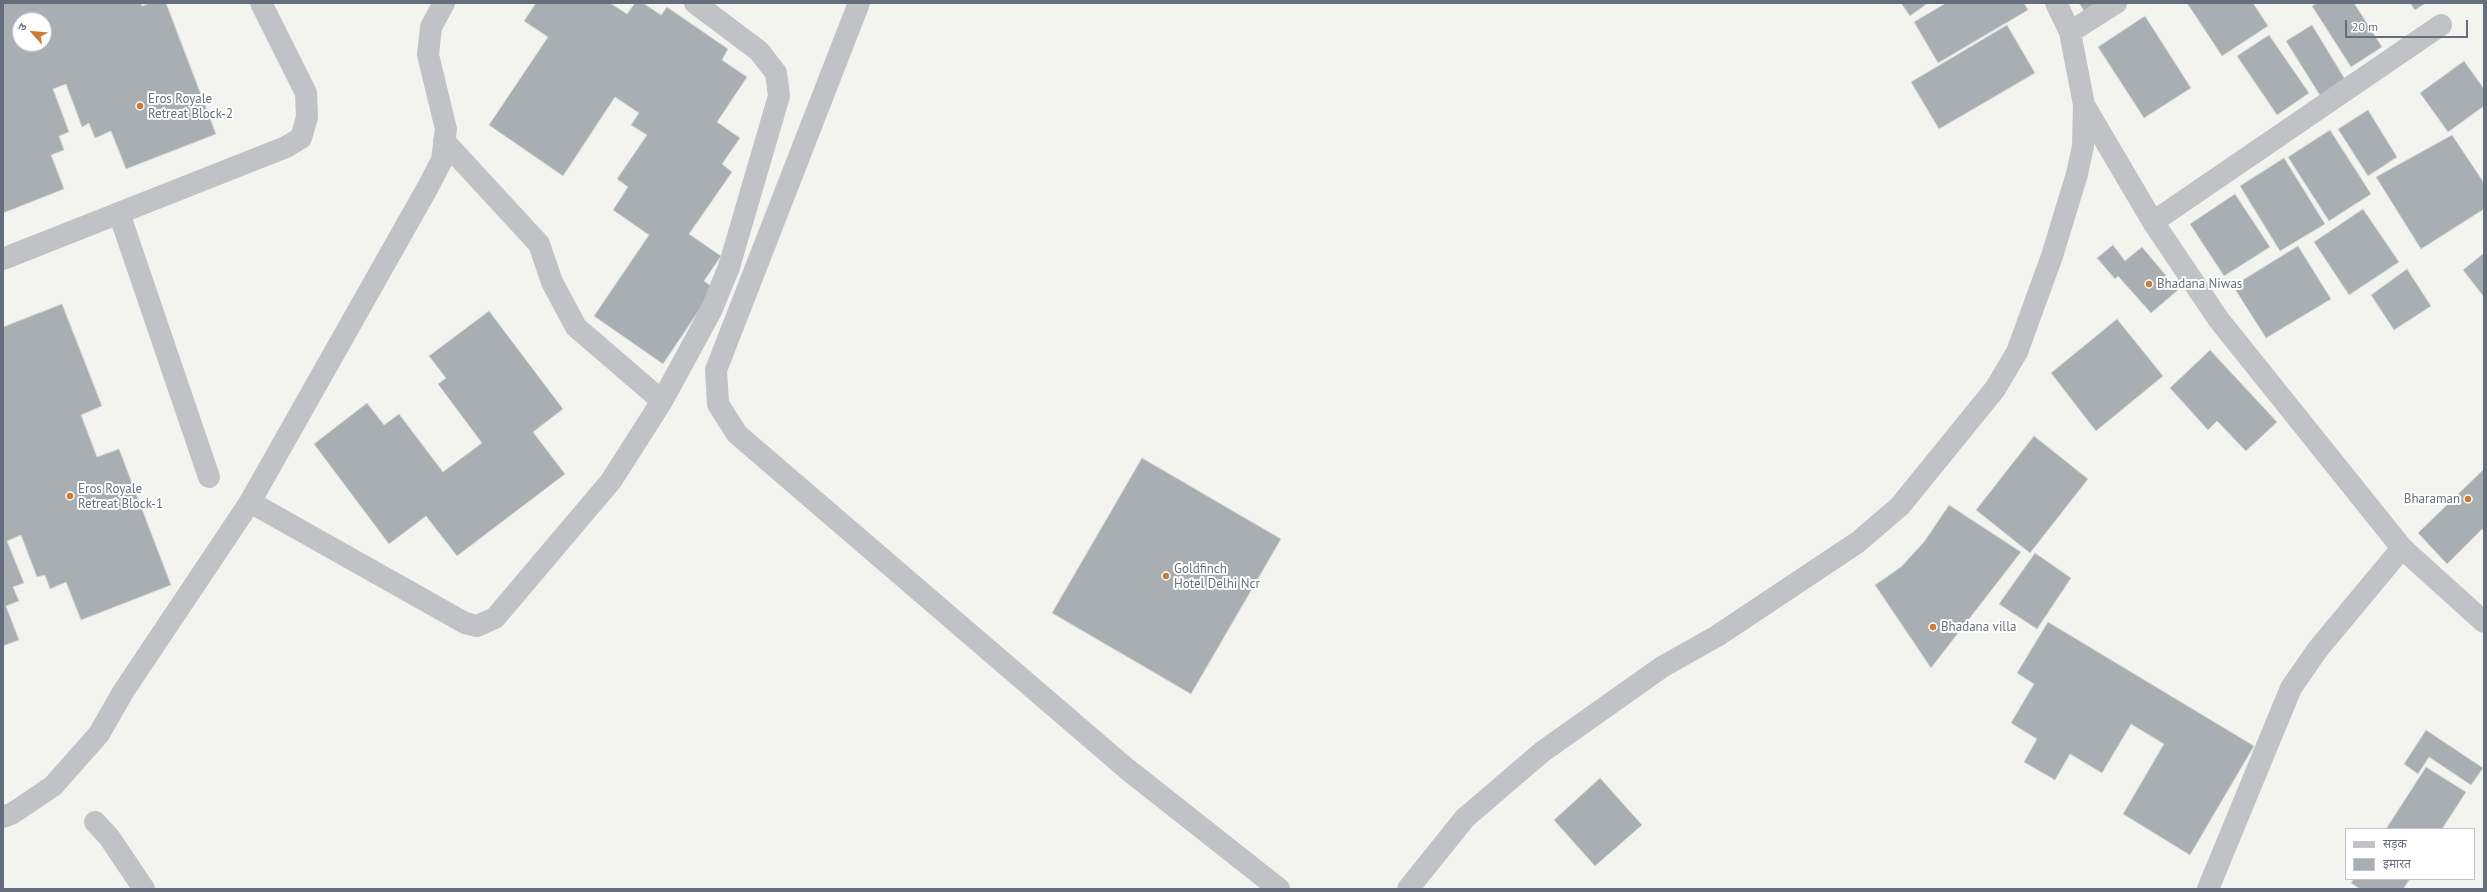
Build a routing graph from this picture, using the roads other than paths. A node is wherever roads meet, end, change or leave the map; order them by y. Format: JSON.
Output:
{"nodes":[{"id":1,"x":261,"y":3,"type":"edge"},
{"id":2,"x":444,"y":3,"type":"edge"},
{"id":3,"x":695,"y":3,"type":"edge"},
{"id":4,"x":859,"y":3,"type":"edge"},
{"id":5,"x":2056,"y":3,"type":"edge"},
{"id":6,"x":2116,"y":3,"type":"edge"},
{"id":7,"x":2441,"y":25,"type":"dead end"},
{"id":8,"x":2070,"y":32,"type":"junction"},
{"id":9,"x":2084,"y":106,"type":"junction"},
{"id":10,"x":444,"y":141,"type":"junction"},
{"id":11,"x":119,"y":213,"type":"junction"},
{"id":12,"x":2153,"y":222,"type":"junction"},
{"id":13,"x":3,"y":259,"type":"edge"},
{"id":14,"x":662,"y":401,"type":"junction"},
{"id":15,"x":208,"y":477,"type":"dead end"},
{"id":16,"x":250,"y":502,"type":"junction"},
{"id":17,"x":2402,"y":548,"type":"junction"},
{"id":18,"x":2484,"y":622,"type":"edge"},
{"id":19,"x":3,"y":817,"type":"edge"},
{"id":20,"x":94,"y":822,"type":"dead end"},
{"id":21,"x":144,"y":889,"type":"edge"},
{"id":22,"x":1279,"y":889,"type":"edge"},
{"id":23,"x":1408,"y":889,"type":"edge"},
{"id":24,"x":2208,"y":889,"type":"edge"}],
"edges":[{"from":1,"to":11,"type":"street"},
{"from":2,"to":10,"type":"street"},
{"from":3,"to":14,"type":"street"},
{"from":4,"to":22,"type":"street"},
{"from":5,"to":8,"type":"street"},
{"from":6,"to":8,"type":"street"},
{"from":7,"to":12,"type":"street"},
{"from":8,"to":9,"type":"street"},
{"from":9,"to":12,"type":"street"},
{"from":9,"to":23,"type":"street"},
{"from":10,"to":14,"type":"street"},
{"from":10,"to":16,"type":"street"},
{"from":11,"to":13,"type":"street"},
{"from":11,"to":15,"type":"street"},
{"from":12,"to":17,"type":"street"},
{"from":14,"to":16,"type":"street"},
{"from":16,"to":19,"type":"street"},
{"from":17,"to":18,"type":"street"},
{"from":17,"to":24,"type":"street"},
{"from":20,"to":21,"type":"street"}]}
